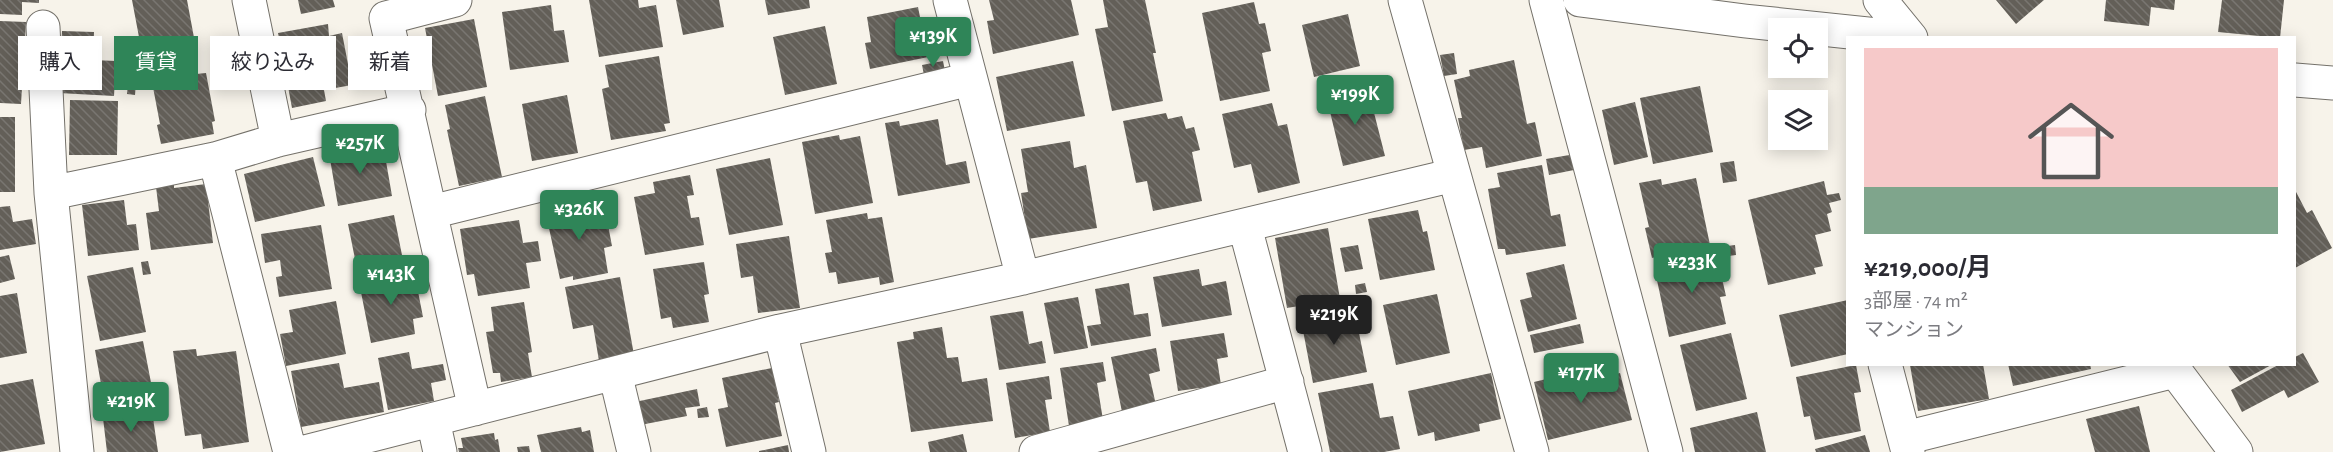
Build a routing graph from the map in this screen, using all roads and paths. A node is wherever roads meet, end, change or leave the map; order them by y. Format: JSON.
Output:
{"nodes":[{"id":1,"x":249,"y":0,"type":"edge"},
{"id":2,"x":455,"y":0,"type":"edge"},
{"id":3,"x":950,"y":0,"type":"edge"},
{"id":4,"x":1405,"y":0,"type":"edge"},
{"id":5,"x":1546,"y":0,"type":"edge"},
{"id":6,"x":1580,"y":0,"type":"edge"},
{"id":7,"x":1880,"y":0,"type":"edge"},
{"id":8,"x":43,"y":27,"type":"dead end"},
{"id":9,"x":1888,"y":36,"type":"edge"},
{"id":10,"x":1909,"y":36,"type":"edge"},
{"id":11,"x":970,"y":79,"type":"junction"},
{"id":12,"x":2296,"y":80,"type":"edge"},
{"id":13,"x":2333,"y":83,"type":"edge"},
{"id":14,"x":409,"y":110,"type":"junction"},
{"id":15,"x":278,"y":140,"type":"junction"},
{"id":16,"x":215,"y":159,"type":"junction"},
{"id":17,"x":1454,"y":175,"type":"junction"},
{"id":18,"x":51,"y":193,"type":"junction"},
{"id":19,"x":431,"y":212,"type":"junction"},
{"id":20,"x":1245,"y":227,"type":"junction"},
{"id":21,"x":1023,"y":278,"type":"junction"},
{"id":22,"x":780,"y":331,"type":"junction"},
{"id":23,"x":1886,"y":366,"type":"edge"},
{"id":24,"x":2173,"y":368,"type":"edge"},
{"id":25,"x":615,"y":373,"type":"junction"},
{"id":26,"x":1287,"y":382,"type":"junction"},
{"id":27,"x":476,"y":409,"type":"junction"},
{"id":28,"x":432,"y":420,"type":"junction"},
{"id":29,"x":1907,"y":445,"type":"edge"},
{"id":30,"x":77,"y":452,"type":"edge"},
{"id":31,"x":290,"y":452,"type":"edge"},
{"id":32,"x":305,"y":452,"type":"edge"},
{"id":33,"x":440,"y":452,"type":"edge"},
{"id":34,"x":634,"y":452,"type":"edge"},
{"id":35,"x":809,"y":452,"type":"edge"},
{"id":36,"x":1036,"y":452,"type":"edge"},
{"id":37,"x":1305,"y":452,"type":"edge"},
{"id":38,"x":1532,"y":452,"type":"edge"},
{"id":39,"x":1666,"y":452,"type":"edge"},
{"id":40,"x":2236,"y":452,"type":"edge"}],
"edges":[{"from":1,"to":15,"type":"street"},
{"from":2,"to":14,"type":"street"},
{"from":3,"to":11,"type":"street"},
{"from":4,"to":17,"type":"street"},
{"from":5,"to":39,"type":"street"},
{"from":6,"to":9,"type":"street"},
{"from":7,"to":10,"type":"street"},
{"from":8,"to":18,"type":"street"},
{"from":11,"to":19,"type":"street"},
{"from":11,"to":21,"type":"street"},
{"from":12,"to":13,"type":"street"},
{"from":14,"to":15,"type":"street"},
{"from":14,"to":19,"type":"street"},
{"from":15,"to":16,"type":"street"},
{"from":16,"to":18,"type":"street"},
{"from":16,"to":31,"type":"street"},
{"from":17,"to":20,"type":"street"},
{"from":17,"to":38,"type":"street"},
{"from":18,"to":30,"type":"street"},
{"from":19,"to":27,"type":"street"},
{"from":20,"to":21,"type":"street"},
{"from":20,"to":26,"type":"street"},
{"from":21,"to":22,"type":"street"},
{"from":22,"to":25,"type":"street"},
{"from":22,"to":35,"type":"street"},
{"from":23,"to":29,"type":"street"},
{"from":24,"to":29,"type":"street"},
{"from":24,"to":40,"type":"street"},
{"from":25,"to":27,"type":"street"},
{"from":25,"to":34,"type":"street"},
{"from":26,"to":36,"type":"street"},
{"from":26,"to":37,"type":"street"},
{"from":27,"to":28,"type":"street"},
{"from":28,"to":32,"type":"street"},
{"from":28,"to":33,"type":"street"}]}
